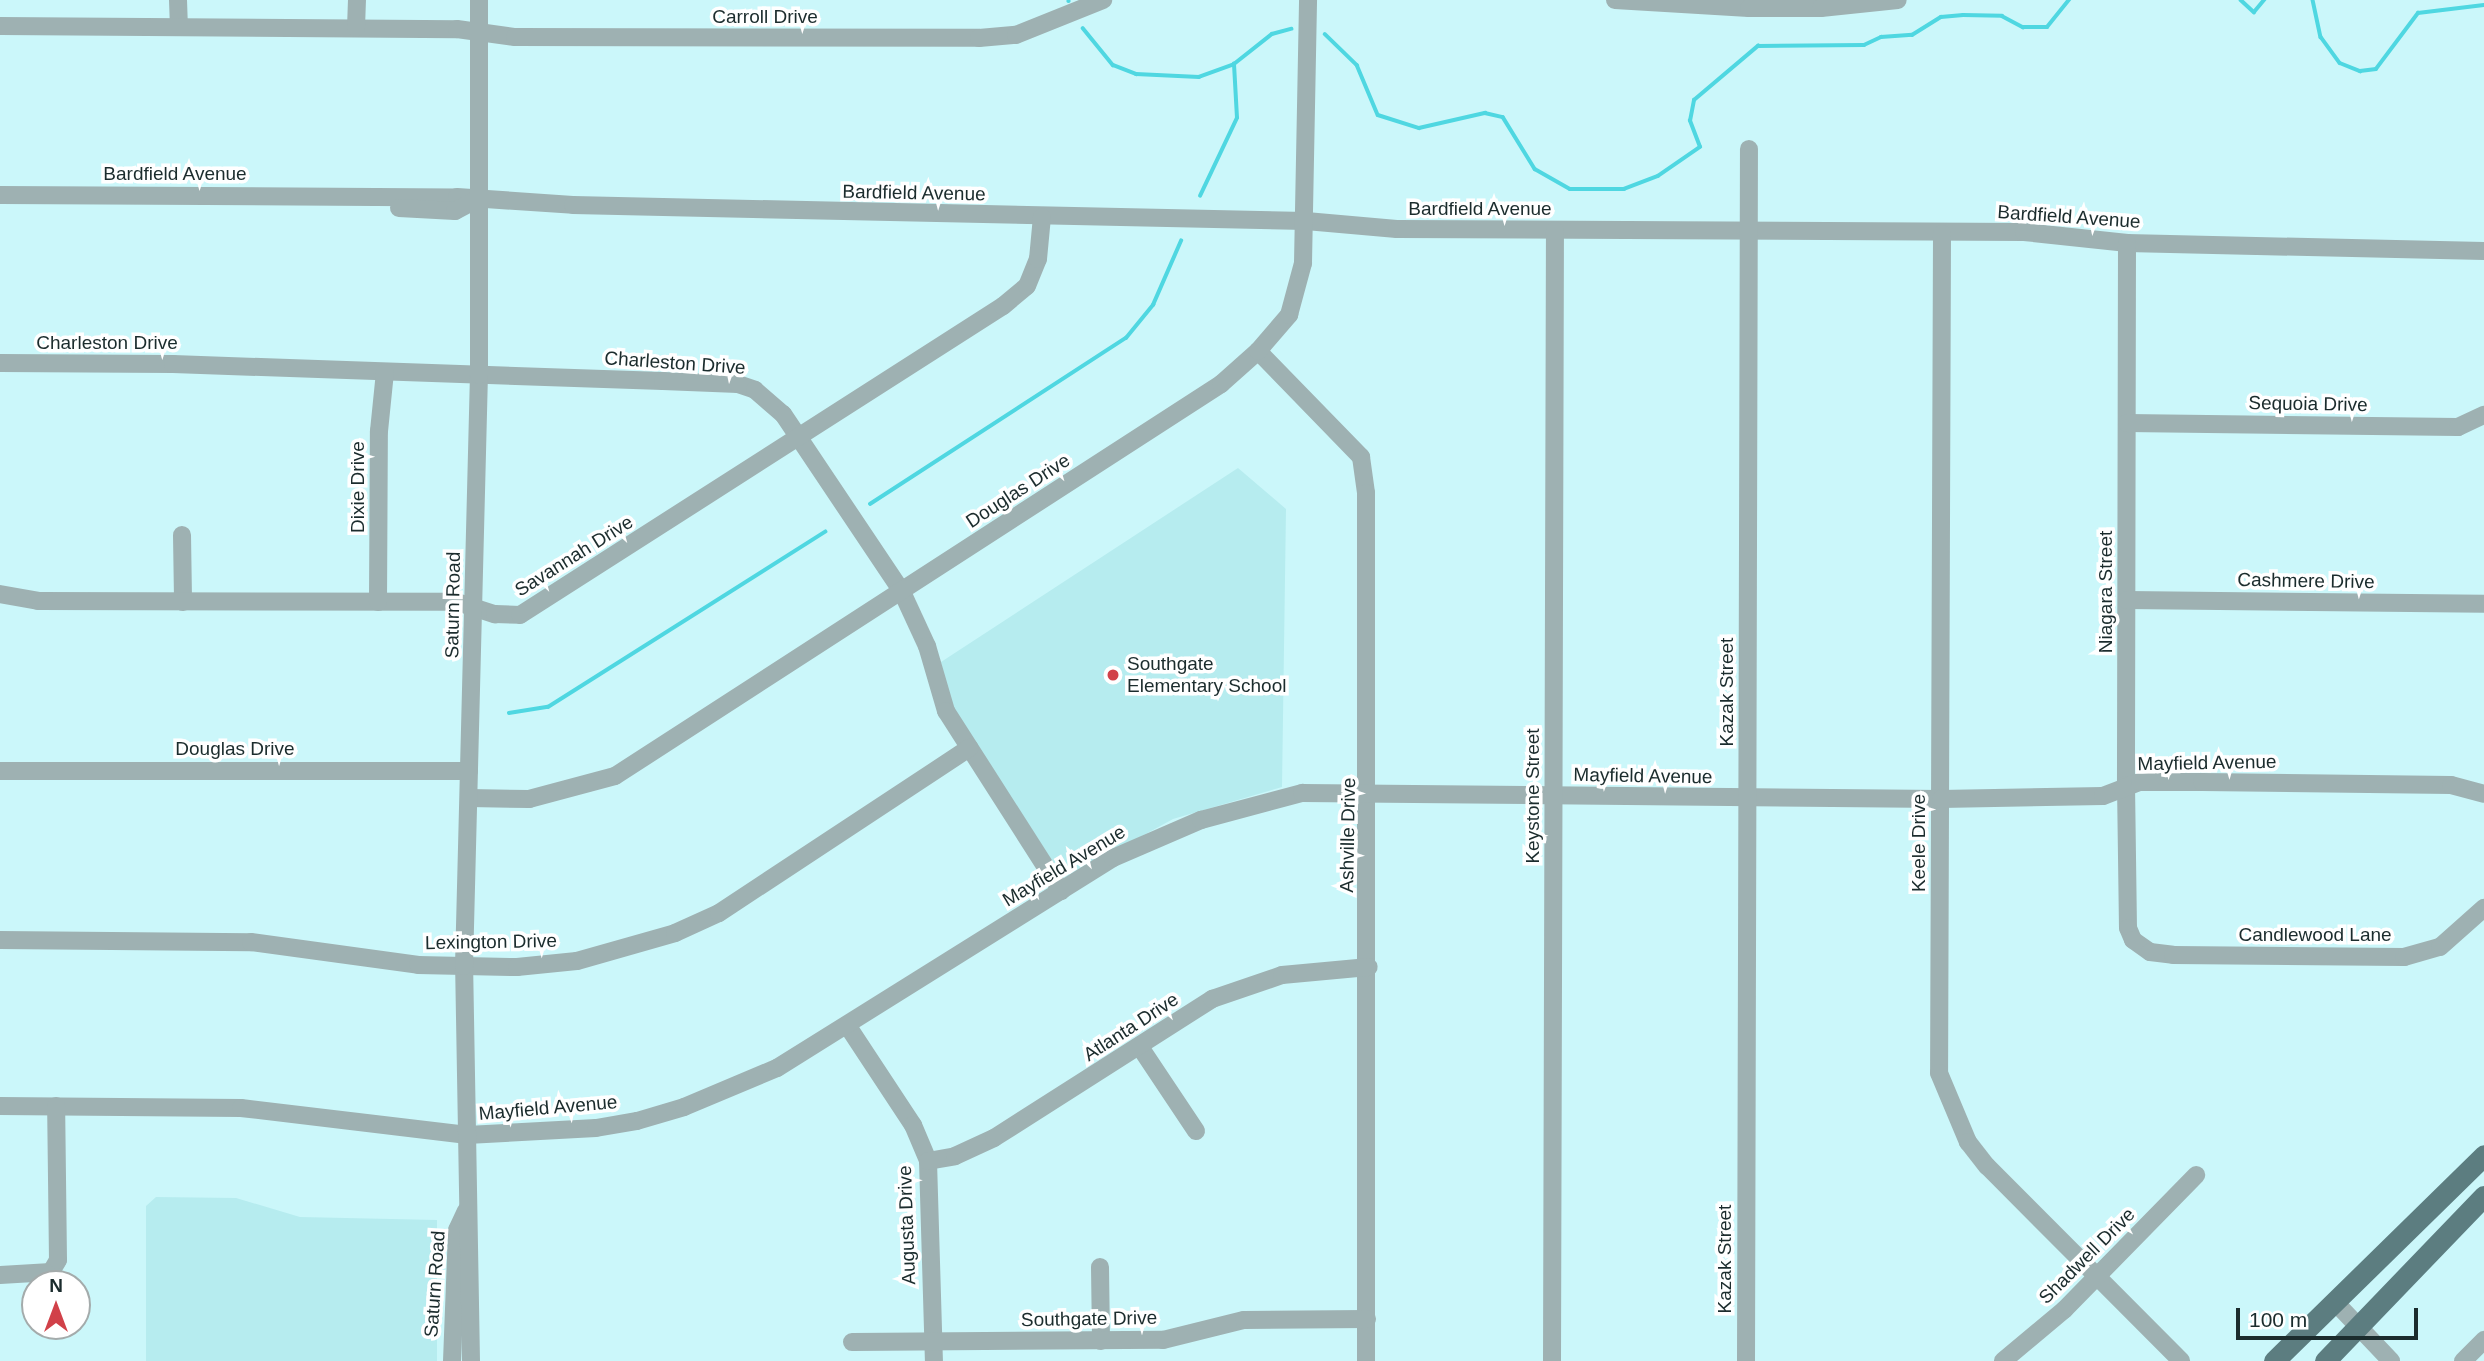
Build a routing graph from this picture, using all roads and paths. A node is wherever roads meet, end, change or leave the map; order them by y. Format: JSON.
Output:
{"nodes":[{"id":1,"x":178,"y":0,"type":"edge"},
{"id":2,"x":357,"y":0,"type":"edge"},
{"id":3,"x":479,"y":0,"type":"edge"},
{"id":4,"x":1103,"y":0,"type":"edge"},
{"id":5,"x":1308,"y":0,"type":"edge"},
{"id":6,"x":1615,"y":0,"type":"edge"},
{"id":7,"x":1898,"y":0,"type":"edge"},
{"id":8,"x":1749,"y":4,"type":"edge"},
{"id":9,"x":0,"y":26,"type":"edge"},
{"id":10,"x":179,"y":27,"type":"junction"},
{"id":11,"x":356,"y":28,"type":"junction"},
{"id":12,"x":479,"y":32,"type":"junction"},
{"id":13,"x":1749,"y":149,"type":"dead end"},
{"id":14,"x":0,"y":195,"type":"edge"},
{"id":15,"x":476,"y":200,"type":"junction"},
{"id":16,"x":1042,"y":217,"type":"junction"},
{"id":17,"x":1306,"y":221,"type":"junction"},
{"id":18,"x":1555,"y":231,"type":"junction"},
{"id":19,"x":1750,"y":231,"type":"junction"},
{"id":20,"x":1942,"y":234,"type":"junction"},
{"id":21,"x":2127,"y":243,"type":"junction"},
{"id":22,"x":2484,"y":251,"type":"edge"},
{"id":23,"x":1258,"y":351,"type":"junction"},
{"id":24,"x":0,"y":363,"type":"edge"},
{"id":25,"x":386,"y":372,"type":"junction"},
{"id":26,"x":479,"y":375,"type":"junction"},
{"id":27,"x":2484,"y":415,"type":"edge"},
{"id":28,"x":2127,"y":423,"type":"junction"},
{"id":29,"x":800,"y":439,"type":"junction"},
{"id":30,"x":182,"y":535,"type":"dead end"},
{"id":31,"x":902,"y":593,"type":"junction"},
{"id":32,"x":0,"y":594,"type":"edge"},
{"id":33,"x":2127,"y":600,"type":"junction"},
{"id":34,"x":183,"y":602,"type":"junction"},
{"id":35,"x":378,"y":602,"type":"junction"},
{"id":36,"x":2484,"y":604,"type":"edge"},
{"id":37,"x":475,"y":605,"type":"junction"},
{"id":38,"x":969,"y":748,"type":"junction"},
{"id":39,"x":0,"y":771,"type":"edge"},
{"id":40,"x":469,"y":771,"type":"junction"},
{"id":41,"x":2126,"y":785,"type":"junction"},
{"id":42,"x":1370,"y":794,"type":"junction"},
{"id":43,"x":2484,"y":794,"type":"edge"},
{"id":44,"x":1554,"y":796,"type":"junction"},
{"id":45,"x":469,"y":798,"type":"junction"},
{"id":46,"x":1749,"y":798,"type":"junction"},
{"id":47,"x":1941,"y":799,"type":"junction"},
{"id":48,"x":1061,"y":891,"type":"junction"},
{"id":49,"x":2484,"y":908,"type":"edge"},
{"id":50,"x":0,"y":940,"type":"edge"},
{"id":51,"x":2133,"y":940,"type":"joint"},
{"id":52,"x":464,"y":967,"type":"junction"},
{"id":53,"x":1369,"y":967,"type":"junction"},
{"id":54,"x":847,"y":1025,"type":"junction"},
{"id":55,"x":1140,"y":1047,"type":"junction"},
{"id":56,"x":0,"y":1106,"type":"edge"},
{"id":57,"x":57,"y":1107,"type":"junction"},
{"id":58,"x":1196,"y":1131,"type":"dead end"},
{"id":59,"x":467,"y":1135,"type":"junction"},
{"id":60,"x":2484,"y":1155,"type":"edge"},
{"id":61,"x":928,"y":1161,"type":"junction"},
{"id":62,"x":2196,"y":1175,"type":"dead end"},
{"id":63,"x":2484,"y":1196,"type":"edge"},
{"id":64,"x":466,"y":1211,"type":"junction"},
{"id":65,"x":1100,"y":1267,"type":"dead end"},
{"id":66,"x":0,"y":1275,"type":"edge"},
{"id":67,"x":2097,"y":1276,"type":"junction"},
{"id":68,"x":2336,"y":1303,"type":"junction"},
{"id":69,"x":1367,"y":1319,"type":"junction"},
{"id":70,"x":2358,"y":1324,"type":"junction"},
{"id":71,"x":2484,"y":1340,"type":"edge"},
{"id":72,"x":934,"y":1341,"type":"junction"},
{"id":73,"x":1101,"y":1341,"type":"junction"},
{"id":74,"x":852,"y":1342,"type":"dead end"},
{"id":75,"x":452,"y":1361,"type":"edge"},
{"id":76,"x":471,"y":1361,"type":"edge"},
{"id":77,"x":934,"y":1361,"type":"edge"},
{"id":78,"x":1366,"y":1361,"type":"edge"},
{"id":79,"x":1552,"y":1361,"type":"edge"},
{"id":80,"x":1746,"y":1361,"type":"edge"},
{"id":81,"x":2003,"y":1361,"type":"edge"},
{"id":82,"x":2181,"y":1361,"type":"edge"},
{"id":83,"x":2274,"y":1361,"type":"edge"},
{"id":84,"x":2325,"y":1361,"type":"edge"},
{"id":85,"x":2391,"y":1361,"type":"edge"},
{"id":86,"x":2463,"y":1361,"type":"edge"}],
"edges":[{"from":1,"to":10,"type":"street"},
{"from":2,"to":11,"type":"street"},
{"from":3,"to":12,"type":"street","name":"Saturn Road"},
{"from":4,"to":12,"type":"street","name":"Carroll Drive"},
{"from":5,"to":17,"type":"street","name":"Douglas Drive"},
{"from":6,"to":8,"type":"street"},
{"from":7,"to":8,"type":"street"},
{"from":9,"to":10,"type":"street","name":"Carroll Drive"},
{"from":10,"to":11,"type":"street","name":"Carroll Drive"},
{"from":11,"to":12,"type":"street","name":"Carroll Drive"},
{"from":12,"to":15,"type":"street","name":"Saturn Road"},
{"from":13,"to":19,"type":"street","name":"Kazak Street"},
{"from":14,"to":15,"type":"street","name":"Bardfield Avenue"},
{"from":15,"to":16,"type":"street","name":"Bardfield Avenue"},
{"from":15,"to":26,"type":"street","name":"Saturn Road"},
{"from":16,"to":17,"type":"street","name":"Bardfield Avenue"},
{"from":16,"to":29,"type":"street","name":"Savannah Drive"},
{"from":17,"to":18,"type":"street","name":"Bardfield Avenue"},
{"from":17,"to":23,"type":"street","name":"Douglas Drive"},
{"from":18,"to":19,"type":"street","name":"Bardfield Avenue"},
{"from":18,"to":44,"type":"street","name":"Keystone Street"},
{"from":19,"to":20,"type":"street","name":"Bardfield Avenue"},
{"from":19,"to":46,"type":"street","name":"Kazak Street"},
{"from":20,"to":21,"type":"street","name":"Bardfield Avenue"},
{"from":20,"to":47,"type":"street","name":"Keele Drive"},
{"from":21,"to":22,"type":"street","name":"Bardfield Avenue"},
{"from":21,"to":28,"type":"street","name":"Niagara Street"},
{"from":23,"to":31,"type":"street","name":"Douglas Drive"},
{"from":23,"to":42,"type":"street","name":"Ashville Drive"},
{"from":24,"to":25,"type":"street","name":"Charleston Drive"},
{"from":25,"to":26,"type":"street","name":"Charleston Drive"},
{"from":25,"to":35,"type":"street","name":"Dixie Drive"},
{"from":26,"to":29,"type":"street","name":"Charleston Drive"},
{"from":26,"to":37,"type":"street","name":"Saturn Road"},
{"from":27,"to":28,"type":"street","name":"Sequoia Drive"},
{"from":28,"to":33,"type":"street","name":"Niagara Street"},
{"from":29,"to":31,"type":"street","name":"Charleston Drive"},
{"from":29,"to":37,"type":"street","name":"Savannah Drive"},
{"from":30,"to":34,"type":"street"},
{"from":31,"to":38,"type":"street","name":"Charleston Drive"},
{"from":31,"to":45,"type":"street","name":"Douglas Drive"},
{"from":32,"to":34,"type":"street","name":"Savannah Drive"},
{"from":33,"to":36,"type":"street","name":"Cashmere Drive"},
{"from":33,"to":41,"type":"street","name":"Niagara Street"},
{"from":34,"to":35,"type":"street","name":"Savannah Drive"},
{"from":35,"to":37,"type":"street","name":"Savannah Drive"},
{"from":37,"to":40,"type":"street","name":"Saturn Road"},
{"from":38,"to":48,"type":"street","name":"Charleston Drive"},
{"from":38,"to":52,"type":"street","name":"Lexington Drive"},
{"from":39,"to":40,"type":"street","name":"Douglas Drive"},
{"from":40,"to":45,"type":"street","name":"Saturn Road"},
{"from":41,"to":43,"type":"street","name":"Mayfield Avenue"},
{"from":41,"to":47,"type":"street","name":"Mayfield Avenue"},
{"from":41,"to":51,"type":"street","name":"Niagara Street"},
{"from":42,"to":44,"type":"street","name":"Mayfield Avenue"},
{"from":42,"to":48,"type":"street","name":"Mayfield Avenue"},
{"from":42,"to":53,"type":"street","name":"Ashville Drive"},
{"from":44,"to":46,"type":"street","name":"Mayfield Avenue"},
{"from":44,"to":79,"type":"street","name":"Keystone Street"},
{"from":45,"to":52,"type":"street","name":"Saturn Road"},
{"from":46,"to":47,"type":"street","name":"Mayfield Avenue"},
{"from":46,"to":80,"type":"street","name":"Kazak Street"},
{"from":47,"to":67,"type":"street","name":"Keele Drive"},
{"from":48,"to":54,"type":"street","name":"Mayfield Avenue"},
{"from":49,"to":51,"type":"street","name":"Candlewood Lane"},
{"from":50,"to":52,"type":"street","name":"Lexington Drive"},
{"from":52,"to":59,"type":"street","name":"Saturn Road"},
{"from":53,"to":55,"type":"street","name":"Atlanta Drive"},
{"from":53,"to":69,"type":"street","name":"Ashville Drive"},
{"from":54,"to":59,"type":"street","name":"Mayfield Avenue"},
{"from":54,"to":61,"type":"street","name":"Augusta Drive"},
{"from":55,"to":58,"type":"street"},
{"from":55,"to":61,"type":"street","name":"Atlanta Drive"},
{"from":56,"to":57,"type":"street","name":"Mayfield Avenue"},
{"from":57,"to":59,"type":"street","name":"Mayfield Avenue"},
{"from":57,"to":66,"type":"street"},
{"from":59,"to":64,"type":"street","name":"Saturn Road"},
{"from":60,"to":68,"type":"main road"},
{"from":61,"to":72,"type":"street","name":"Augusta Drive"},
{"from":62,"to":67,"type":"street","name":"Shadwell Drive"},
{"from":63,"to":70,"type":"main road"},
{"from":64,"to":75,"type":"street","name":"Saturn Road"},
{"from":64,"to":76,"type":"street","name":"Saturn Road"},
{"from":65,"to":73,"type":"street"},
{"from":67,"to":81,"type":"street","name":"Shadwell Drive"},
{"from":67,"to":82,"type":"street","name":"Keele Drive"},
{"from":68,"to":70,"type":"street"},
{"from":68,"to":83,"type":"main road"},
{"from":69,"to":73,"type":"street","name":"Southgate Drive"},
{"from":69,"to":78,"type":"street","name":"Ashville Drive"},
{"from":70,"to":84,"type":"main road"},
{"from":70,"to":85,"type":"street"},
{"from":71,"to":86,"type":"street"},
{"from":72,"to":73,"type":"street","name":"Southgate Drive"},
{"from":72,"to":74,"type":"street","name":"Southgate Drive"},
{"from":72,"to":77,"type":"street","name":"Augusta Drive"}]}
